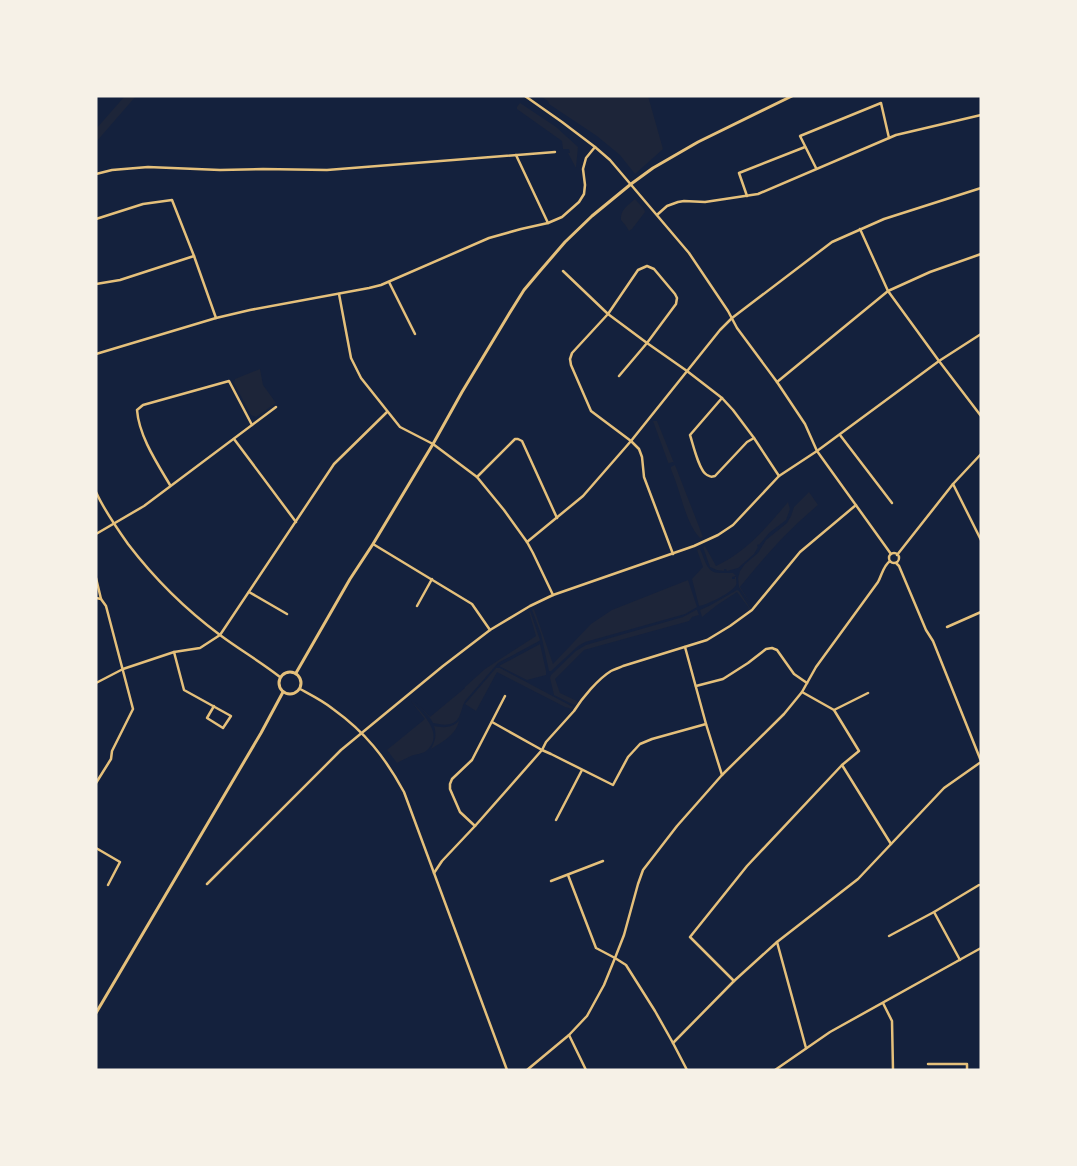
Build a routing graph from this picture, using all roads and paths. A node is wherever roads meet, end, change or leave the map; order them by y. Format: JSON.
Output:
{"nodes":[{"id":1,"x":525,"y":96,"type":"edge"},
{"id":2,"x":792,"y":96,"type":"edge"},
{"id":3,"x":782,"y":98,"type":"edge"},
{"id":4,"x":981,"y":115,"type":"edge"},
{"id":5,"x":890,"y":138,"type":"junction"},
{"id":6,"x":595,"y":146,"type":"junction"},
{"id":7,"x":805,"y":147,"type":"junction"},
{"id":8,"x":554,"y":152,"type":"dead end"},
{"id":9,"x":516,"y":155,"type":"junction"},
{"id":10,"x":816,"y":168,"type":"junction"},
{"id":11,"x":96,"y":174,"type":"edge"},
{"id":12,"x":631,"y":184,"type":"junction"},
{"id":13,"x":981,"y":188,"type":"edge"},
{"id":14,"x":747,"y":196,"type":"junction"},
{"id":15,"x":658,"y":214,"type":"junction"},
{"id":16,"x":96,"y":219,"type":"edge"},
{"id":17,"x":548,"y":223,"type":"junction"},
{"id":18,"x":860,"y":229,"type":"junction"},
{"id":19,"x":981,"y":254,"type":"edge"},
{"id":20,"x":194,"y":256,"type":"junction"},
{"id":21,"x":563,"y":271,"type":"dead end"},
{"id":22,"x":389,"y":282,"type":"junction"},
{"id":23,"x":96,"y":284,"type":"edge"},
{"id":24,"x":888,"y":291,"type":"junction"},
{"id":25,"x":339,"y":294,"type":"junction"},
{"id":26,"x":608,"y":314,"type":"junction"},
{"id":27,"x":216,"y":318,"type":"junction"},
{"id":28,"x":732,"y":318,"type":"junction"},
{"id":29,"x":415,"y":334,"type":"dead end"},
{"id":30,"x":981,"y":334,"type":"edge"},
{"id":31,"x":647,"y":343,"type":"junction"},
{"id":32,"x":96,"y":354,"type":"edge"},
{"id":33,"x":939,"y":361,"type":"junction"},
{"id":34,"x":687,"y":370,"type":"junction"},
{"id":35,"x":620,"y":376,"type":"dead end"},
{"id":36,"x":777,"y":382,"type":"junction"},
{"id":37,"x":722,"y":398,"type":"junction"},
{"id":38,"x":276,"y":408,"type":"dead end"},
{"id":39,"x":387,"y":412,"type":"junction"},
{"id":40,"x":981,"y":416,"type":"edge"},
{"id":41,"x":252,"y":425,"type":"junction"},
{"id":42,"x":840,"y":434,"type":"junction"},
{"id":43,"x":754,"y":438,"type":"junction"},
{"id":44,"x":234,"y":439,"type":"junction"},
{"id":45,"x":631,"y":441,"type":"junction"},
{"id":46,"x":433,"y":444,"type":"junction"},
{"id":47,"x":817,"y":451,"type":"junction"},
{"id":48,"x":981,"y":454,"type":"edge"},
{"id":49,"x":779,"y":476,"type":"junction"},
{"id":50,"x":476,"y":477,"type":"junction"},
{"id":51,"x":953,"y":484,"type":"junction"},
{"id":52,"x":170,"y":485,"type":"junction"},
{"id":53,"x":96,"y":492,"type":"edge"},
{"id":54,"x":892,"y":503,"type":"dead end"},
{"id":55,"x":856,"y":505,"type":"junction"},
{"id":56,"x":557,"y":518,"type":"junction"},
{"id":57,"x":296,"y":522,"type":"junction"},
{"id":58,"x":114,"y":524,"type":"junction"},
{"id":59,"x":96,"y":534,"type":"edge"},
{"id":60,"x":981,"y":540,"type":"edge"},
{"id":61,"x":527,"y":542,"type":"junction"},
{"id":62,"x":374,"y":544,"type":"junction"},
{"id":63,"x":674,"y":554,"type":"junction"},
{"id":64,"x":891,"y":554,"type":"junction"},
{"id":65,"x":898,"y":555,"type":"junction"},
{"id":66,"x":890,"y":561,"type":"junction"},
{"id":67,"x":896,"y":562,"type":"junction"},
{"id":68,"x":96,"y":578,"type":"edge"},
{"id":69,"x":432,"y":579,"type":"junction"},
{"id":70,"x":249,"y":592,"type":"junction"},
{"id":71,"x":553,"y":596,"type":"junction"},
{"id":72,"x":96,"y":598,"type":"edge"},
{"id":73,"x":101,"y":599,"type":"junction"},
{"id":74,"x":417,"y":606,"type":"dead end"},
{"id":75,"x":981,"y":612,"type":"edge"},
{"id":76,"x":286,"y":614,"type":"dead end"},
{"id":77,"x":947,"y":627,"type":"dead end"},
{"id":78,"x":490,"y":630,"type":"junction"},
{"id":79,"x":220,"y":635,"type":"junction"},
{"id":80,"x":685,"y":647,"type":"junction"},
{"id":81,"x":174,"y":652,"type":"junction"},
{"id":82,"x":123,"y":669,"type":"junction"},
{"id":83,"x":296,"y":673,"type":"junction"},
{"id":84,"x":280,"y":676,"type":"junction"},
{"id":85,"x":96,"y":683,"type":"edge"},
{"id":86,"x":807,"y":683,"type":"junction"},
{"id":87,"x":696,"y":686,"type":"junction"},
{"id":88,"x":300,"y":688,"type":"junction"},
{"id":89,"x":283,"y":692,"type":"junction"},
{"id":90,"x":802,"y":692,"type":"junction"},
{"id":91,"x":868,"y":693,"type":"dead end"},
{"id":92,"x":505,"y":696,"type":"dead end"},
{"id":93,"x":214,"y":706,"type":"junction"},
{"id":94,"x":834,"y":710,"type":"junction"},
{"id":95,"x":492,"y":722,"type":"junction"},
{"id":96,"x":706,"y":724,"type":"junction"},
{"id":97,"x":362,"y":732,"type":"junction"},
{"id":98,"x":542,"y":750,"type":"junction"},
{"id":99,"x":981,"y":762,"type":"edge"},
{"id":100,"x":842,"y":765,"type":"junction"},
{"id":101,"x":582,"y":770,"type":"junction"},
{"id":102,"x":722,"y":775,"type":"junction"},
{"id":103,"x":96,"y":784,"type":"edge"},
{"id":104,"x":556,"y":820,"type":"dead end"},
{"id":105,"x":475,"y":826,"type":"junction"},
{"id":106,"x":891,"y":844,"type":"junction"},
{"id":107,"x":96,"y":848,"type":"edge"},
{"id":108,"x":603,"y":861,"type":"dead end"},
{"id":109,"x":434,"y":872,"type":"junction"},
{"id":110,"x":568,"y":875,"type":"junction"},
{"id":111,"x":551,"y":881,"type":"dead end"},
{"id":112,"x":207,"y":884,"type":"dead end"},
{"id":113,"x":108,"y":885,"type":"dead end"},
{"id":114,"x":979,"y":885,"type":"dead end"},
{"id":115,"x":934,"y":912,"type":"junction"},
{"id":116,"x":889,"y":936,"type":"dead end"},
{"id":117,"x":777,"y":942,"type":"junction"},
{"id":118,"x":981,"y":948,"type":"edge"},
{"id":119,"x":615,"y":958,"type":"junction"},
{"id":120,"x":960,"y":960,"type":"junction"},
{"id":121,"x":734,"y":980,"type":"junction"},
{"id":122,"x":883,"y":1003,"type":"junction"},
{"id":123,"x":96,"y":1013,"type":"edge"},
{"id":124,"x":569,"y":1035,"type":"junction"},
{"id":125,"x":673,"y":1043,"type":"junction"},
{"id":126,"x":806,"y":1048,"type":"junction"},
{"id":127,"x":928,"y":1064,"type":"dead end"},
{"id":128,"x":507,"y":1070,"type":"edge"},
{"id":129,"x":527,"y":1070,"type":"edge"},
{"id":130,"x":586,"y":1070,"type":"edge"},
{"id":131,"x":687,"y":1070,"type":"edge"},
{"id":132,"x":775,"y":1070,"type":"edge"},
{"id":133,"x":893,"y":1070,"type":"edge"},
{"id":134,"x":967,"y":1070,"type":"edge"}],
"edges":[{"from":1,"to":6,"type":"street"},
{"from":2,"to":3,"type":"street"},
{"from":3,"to":12,"type":"street"},
{"from":4,"to":5,"type":"street"},
{"from":5,"to":7,"type":"street"},
{"from":5,"to":10,"type":"street"},
{"from":6,"to":12,"type":"street"},
{"from":6,"to":17,"type":"street"},
{"from":7,"to":10,"type":"street"},
{"from":7,"to":14,"type":"street"},
{"from":8,"to":9,"type":"street"},
{"from":9,"to":11,"type":"street"},
{"from":9,"to":17,"type":"street"},
{"from":10,"to":14,"type":"street"},
{"from":12,"to":15,"type":"street"},
{"from":12,"to":46,"type":"street"},
{"from":13,"to":18,"type":"street"},
{"from":14,"to":15,"type":"street"},
{"from":15,"to":28,"type":"street"},
{"from":16,"to":20,"type":"street"},
{"from":17,"to":22,"type":"street"},
{"from":18,"to":24,"type":"street"},
{"from":18,"to":28,"type":"street"},
{"from":19,"to":24,"type":"street"},
{"from":20,"to":23,"type":"street"},
{"from":20,"to":27,"type":"street"},
{"from":21,"to":26,"type":"street"},
{"from":22,"to":25,"type":"street"},
{"from":22,"to":29,"type":"street"},
{"from":24,"to":33,"type":"street"},
{"from":24,"to":36,"type":"street"},
{"from":25,"to":27,"type":"street"},
{"from":25,"to":39,"type":"street"},
{"from":26,"to":31,"type":"street"},
{"from":26,"to":31,"type":"street"},
{"from":26,"to":45,"type":"street"},
{"from":27,"to":32,"type":"street"},
{"from":28,"to":34,"type":"street"},
{"from":28,"to":36,"type":"street"},
{"from":30,"to":33,"type":"street"},
{"from":31,"to":34,"type":"street"},
{"from":31,"to":35,"type":"street"},
{"from":33,"to":40,"type":"street"},
{"from":33,"to":42,"type":"street"},
{"from":34,"to":37,"type":"street"},
{"from":34,"to":45,"type":"street"},
{"from":36,"to":47,"type":"street"},
{"from":37,"to":43,"type":"street"},
{"from":37,"to":43,"type":"street"},
{"from":38,"to":41,"type":"street"},
{"from":39,"to":46,"type":"street"},
{"from":39,"to":57,"type":"street"},
{"from":41,"to":44,"type":"street"},
{"from":41,"to":52,"type":"street"},
{"from":42,"to":47,"type":"street"},
{"from":42,"to":54,"type":"street"},
{"from":43,"to":49,"type":"street"},
{"from":44,"to":52,"type":"street"},
{"from":44,"to":57,"type":"street"},
{"from":45,"to":56,"type":"street"},
{"from":45,"to":63,"type":"street"},
{"from":46,"to":50,"type":"street"},
{"from":46,"to":62,"type":"street"},
{"from":47,"to":49,"type":"street"},
{"from":47,"to":55,"type":"street"},
{"from":48,"to":51,"type":"street"},
{"from":49,"to":63,"type":"street"},
{"from":50,"to":56,"type":"street"},
{"from":50,"to":61,"type":"street"},
{"from":51,"to":60,"type":"street"},
{"from":51,"to":65,"type":"street"},
{"from":52,"to":58,"type":"street"},
{"from":53,"to":58,"type":"street"},
{"from":55,"to":64,"type":"street"},
{"from":55,"to":80,"type":"street"},
{"from":56,"to":61,"type":"street"},
{"from":57,"to":70,"type":"street"},
{"from":58,"to":59,"type":"street"},
{"from":58,"to":79,"type":"street"},
{"from":61,"to":71,"type":"street"},
{"from":62,"to":69,"type":"street"},
{"from":62,"to":83,"type":"street"},
{"from":63,"to":71,"type":"street"},
{"from":64,"to":65,"type":"street"},
{"from":64,"to":66,"type":"street"},
{"from":65,"to":67,"type":"street"},
{"from":66,"to":67,"type":"street"},
{"from":66,"to":86,"type":"street"},
{"from":67,"to":99,"type":"street"},
{"from":68,"to":73,"type":"street"},
{"from":69,"to":74,"type":"street"},
{"from":69,"to":78,"type":"street"},
{"from":70,"to":76,"type":"street"},
{"from":70,"to":79,"type":"street"},
{"from":71,"to":78,"type":"street"},
{"from":72,"to":73,"type":"street"},
{"from":73,"to":82,"type":"street"},
{"from":75,"to":77,"type":"street"},
{"from":78,"to":97,"type":"street"},
{"from":79,"to":81,"type":"street"},
{"from":79,"to":84,"type":"street"},
{"from":80,"to":87,"type":"street"},
{"from":80,"to":98,"type":"street"},
{"from":81,"to":82,"type":"street"},
{"from":81,"to":93,"type":"street"},
{"from":82,"to":85,"type":"street"},
{"from":82,"to":103,"type":"street"},
{"from":83,"to":84,"type":"street"},
{"from":83,"to":88,"type":"street"},
{"from":84,"to":89,"type":"street"},
{"from":86,"to":87,"type":"street"},
{"from":86,"to":90,"type":"street"},
{"from":87,"to":96,"type":"street"},
{"from":88,"to":89,"type":"street"},
{"from":88,"to":97,"type":"street"},
{"from":89,"to":123,"type":"street"},
{"from":90,"to":94,"type":"street"},
{"from":90,"to":102,"type":"street"},
{"from":91,"to":94,"type":"street"},
{"from":92,"to":95,"type":"street"},
{"from":93,"to":93,"type":"street"},
{"from":94,"to":100,"type":"street"},
{"from":95,"to":98,"type":"street"},
{"from":95,"to":105,"type":"street"},
{"from":96,"to":101,"type":"street"},
{"from":96,"to":102,"type":"street"},
{"from":97,"to":109,"type":"street"},
{"from":97,"to":112,"type":"street"},
{"from":98,"to":101,"type":"street"},
{"from":98,"to":105,"type":"street"},
{"from":99,"to":106,"type":"street"},
{"from":100,"to":106,"type":"street"},
{"from":100,"to":121,"type":"street"},
{"from":101,"to":104,"type":"street"},
{"from":102,"to":119,"type":"street"},
{"from":105,"to":109,"type":"street"},
{"from":106,"to":117,"type":"street"},
{"from":107,"to":113,"type":"street"},
{"from":108,"to":110,"type":"street"},
{"from":109,"to":128,"type":"street"},
{"from":110,"to":111,"type":"street"},
{"from":110,"to":119,"type":"street"},
{"from":114,"to":115,"type":"street"},
{"from":115,"to":116,"type":"street"},
{"from":115,"to":120,"type":"street"},
{"from":117,"to":121,"type":"street"},
{"from":117,"to":126,"type":"street"},
{"from":118,"to":120,"type":"street"},
{"from":119,"to":124,"type":"street"},
{"from":119,"to":125,"type":"street"},
{"from":120,"to":122,"type":"street"},
{"from":121,"to":125,"type":"street"},
{"from":122,"to":126,"type":"street"},
{"from":122,"to":133,"type":"street"},
{"from":124,"to":129,"type":"street"},
{"from":124,"to":130,"type":"street"},
{"from":125,"to":131,"type":"street"},
{"from":126,"to":132,"type":"street"},
{"from":127,"to":134,"type":"street"}]}
